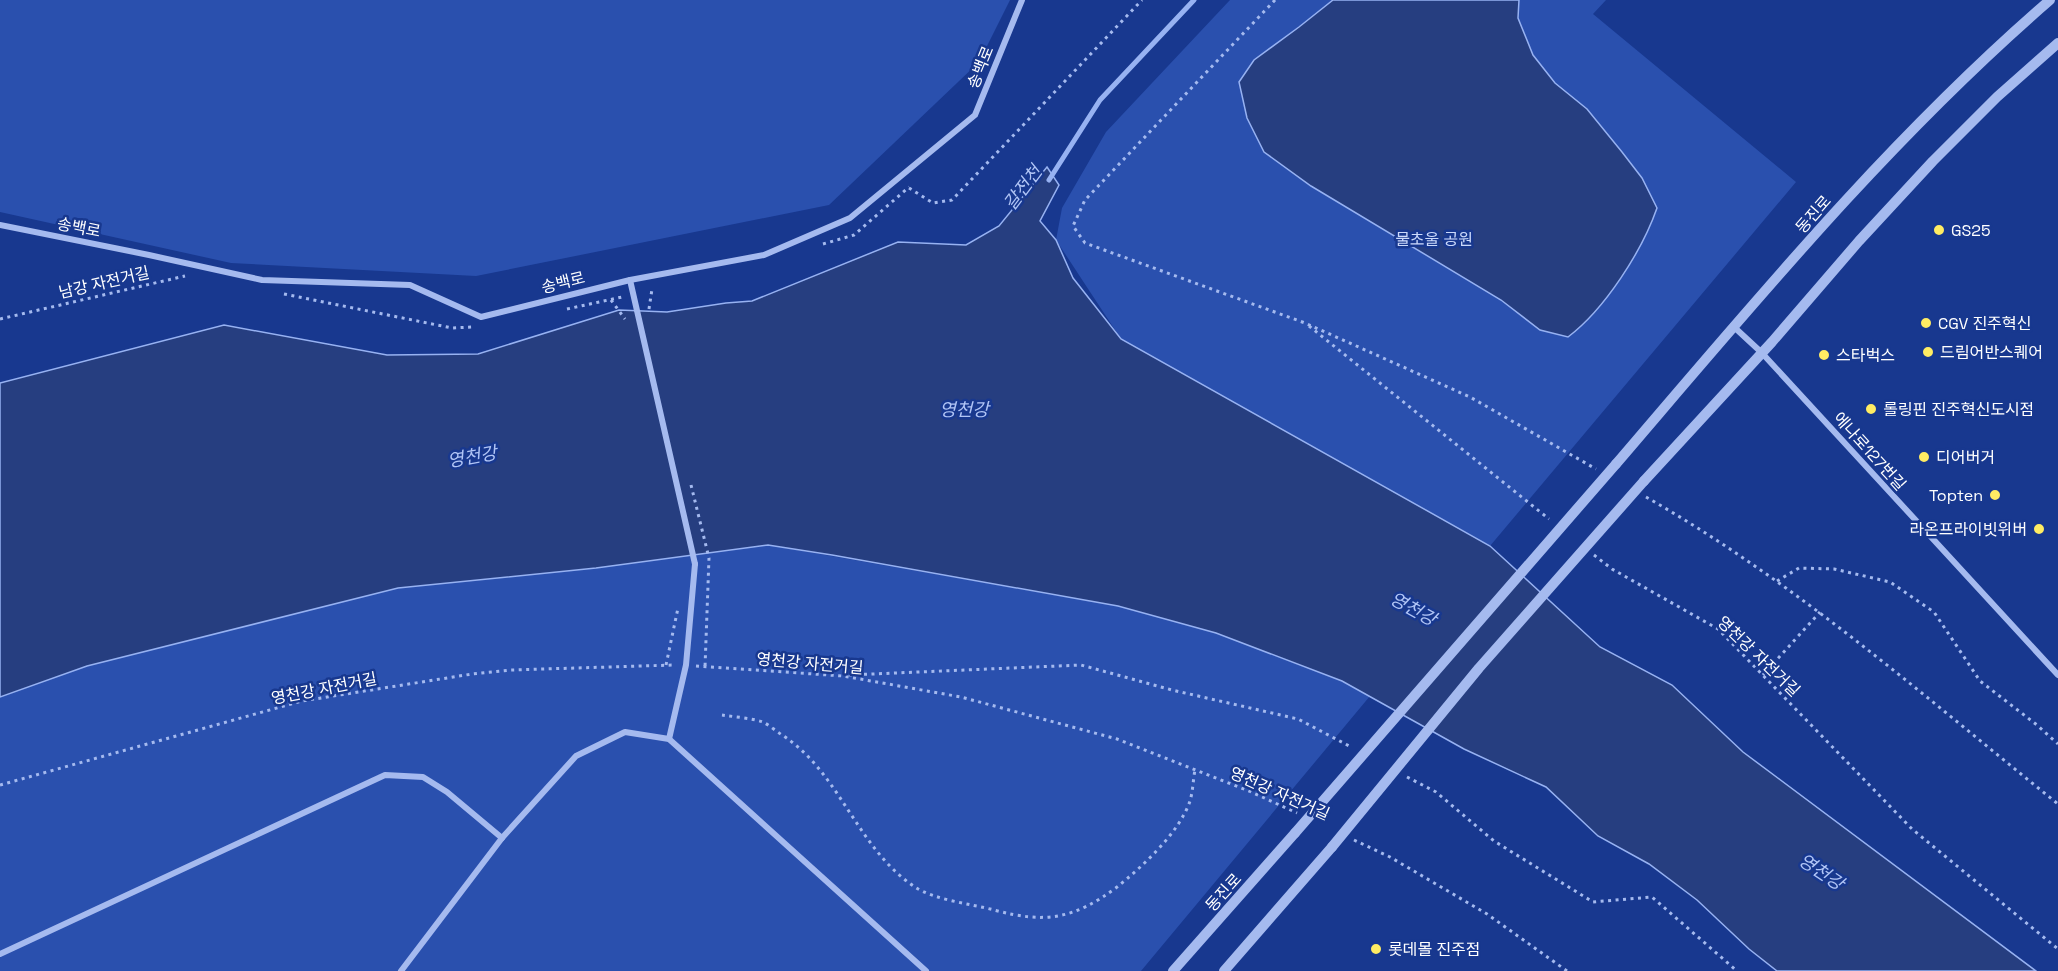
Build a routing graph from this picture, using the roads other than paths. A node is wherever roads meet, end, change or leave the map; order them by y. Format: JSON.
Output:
{"nodes":[{"id":1,"x":1022,"y":0,"type":"edge"},
{"id":2,"x":2050,"y":0,"type":"edge"},
{"id":3,"x":2058,"y":43,"type":"edge"},
{"id":4,"x":0,"y":225,"type":"edge"},
{"id":5,"x":630,"y":280,"type":"junction"},
{"id":6,"x":1734,"y":327,"type":"junction"},
{"id":7,"x":1761,"y":352,"type":"junction"},
{"id":8,"x":2058,"y":675,"type":"edge"},
{"id":9,"x":669,"y":740,"type":"junction"},
{"id":10,"x":502,"y":838,"type":"junction"},
{"id":11,"x":0,"y":954,"type":"edge"},
{"id":12,"x":401,"y":971,"type":"edge"},
{"id":13,"x":927,"y":971,"type":"edge"},
{"id":14,"x":1173,"y":971,"type":"edge"},
{"id":15,"x":1224,"y":971,"type":"edge"}],
"edges":[{"from":1,"to":5,"type":"street","name":"송백로"},
{"from":2,"to":6,"type":"street","name":"동진로"},
{"from":3,"to":7,"type":"street"},
{"from":4,"to":5,"type":"street","name":"송백로"},
{"from":5,"to":9,"type":"street","bridge":true},
{"from":6,"to":7,"type":"street","name":"에나로127번길"},
{"from":6,"to":14,"type":"street","name":"동진로","bridge":true},
{"from":7,"to":8,"type":"street","name":"에나로127번길"},
{"from":7,"to":15,"type":"street","bridge":true},
{"from":9,"to":10,"type":"street"},
{"from":9,"to":13,"type":"street"},
{"from":10,"to":11,"type":"street"},
{"from":10,"to":12,"type":"street"}]}
